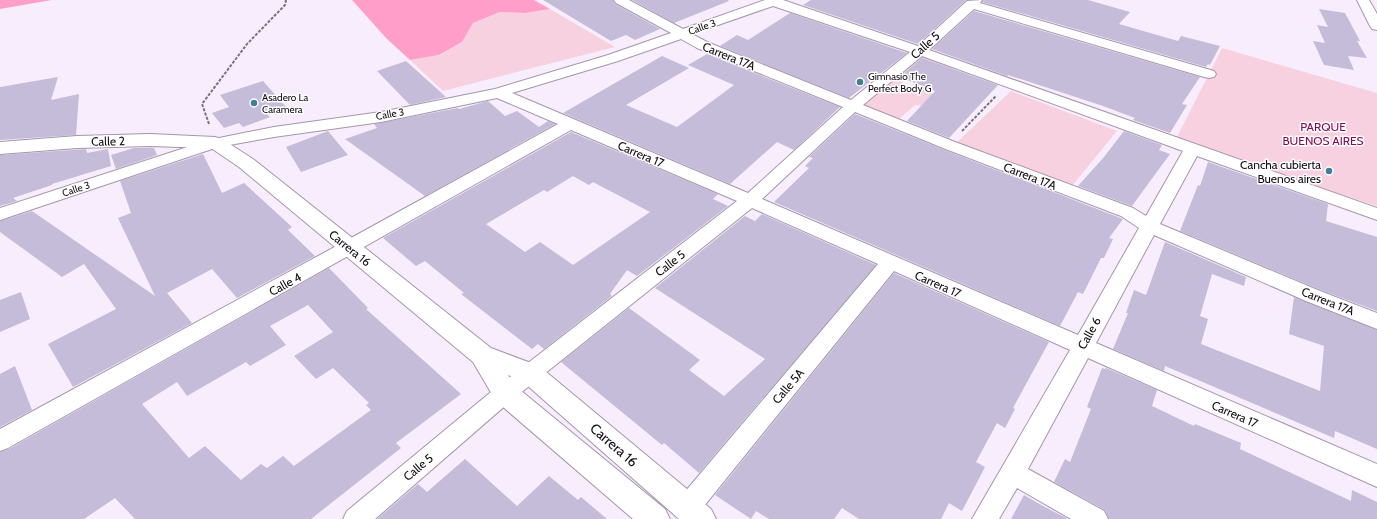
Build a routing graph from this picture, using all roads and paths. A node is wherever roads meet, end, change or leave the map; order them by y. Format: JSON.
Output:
{"nodes":[{"id":1,"x":286,"y":0,"type":"edge"},
{"id":2,"x":620,"y":0,"type":"edge"},
{"id":3,"x":1364,"y":0,"type":"edge"},
{"id":4,"x":776,"y":1,"type":"edge"},
{"id":5,"x":974,"y":2,"type":"edge"},
{"id":6,"x":1377,"y":26,"type":"edge"},
{"id":7,"x":681,"y":34,"type":"junction"},
{"id":8,"x":920,"y":51,"type":"junction"},
{"id":9,"x":1209,"y":74,"type":"dead end"},
{"id":10,"x":1008,"y":82,"type":"junction"},
{"id":11,"x":498,"y":93,"type":"junction"},
{"id":12,"x":854,"y":105,"type":"junction"},
{"id":13,"x":569,"y":124,"type":"junction"},
{"id":14,"x":215,"y":143,"type":"junction"},
{"id":15,"x":949,"y":145,"type":"junction"},
{"id":16,"x":0,"y":148,"type":"edge"},
{"id":17,"x":1193,"y":148,"type":"junction"},
{"id":18,"x":750,"y":200,"type":"junction"},
{"id":19,"x":0,"y":214,"type":"edge"},
{"id":20,"x":1377,"y":214,"type":"edge"},
{"id":21,"x":1149,"y":226,"type":"junction"},
{"id":22,"x":349,"y":248,"type":"junction"},
{"id":23,"x":890,"y":263,"type":"junction"},
{"id":24,"x":1377,"y":321,"type":"edge"},
{"id":25,"x":1082,"y":347,"type":"junction"},
{"id":26,"x":482,"y":355,"type":"junction"},
{"id":27,"x":530,"y":373,"type":"junction"},
{"id":28,"x":505,"y":393,"type":"junction"},
{"id":29,"x":0,"y":441,"type":"edge"},
{"id":30,"x":1013,"y":473,"type":"junction"},
{"id":31,"x":1377,"y":476,"type":"edge"},
{"id":32,"x":694,"y":514,"type":"edge"},
{"id":33,"x":356,"y":519,"type":"edge"},
{"id":34,"x":655,"y":519,"type":"edge"},
{"id":35,"x":986,"y":519,"type":"edge"},
{"id":36,"x":1095,"y":519,"type":"edge"}],
"edges":[{"from":1,"to":14,"type":"path"},
{"from":2,"to":7,"type":"street","name":"Carrera 17A"},
{"from":3,"to":6,"type":"street"},
{"from":4,"to":7,"type":"street","name":"Calle 3"},
{"from":4,"to":8,"type":"street"},
{"from":5,"to":8,"type":"street","name":"Calle 5"},
{"from":5,"to":9,"type":"street"},
{"from":7,"to":11,"type":"street","name":"Calle 3"},
{"from":7,"to":12,"type":"street","name":"Carrera 17A"},
{"from":8,"to":10,"type":"street"},
{"from":8,"to":12,"type":"street","name":"Calle 5"},
{"from":10,"to":15,"type":"path"},
{"from":10,"to":17,"type":"street"},
{"from":11,"to":13,"type":"street","name":"Carrera 17"},
{"from":11,"to":14,"type":"street","name":"Calle 3"},
{"from":12,"to":15,"type":"street","name":"Carrera 17A"},
{"from":12,"to":18,"type":"street","name":"Calle 5"},
{"from":13,"to":18,"type":"street","name":"Carrera 17"},
{"from":13,"to":22,"type":"street","name":"Calle 4"},
{"from":14,"to":16,"type":"street","name":"Calle 2"},
{"from":14,"to":19,"type":"street","name":"Calle 3"},
{"from":14,"to":22,"type":"street","name":"Carrera 16"},
{"from":15,"to":21,"type":"street","name":"Carrera 17A"},
{"from":17,"to":20,"type":"street"},
{"from":17,"to":21,"type":"street","name":"Calle 6"},
{"from":18,"to":23,"type":"street","name":"Carrera 17"},
{"from":18,"to":27,"type":"street","name":"Calle 5"},
{"from":21,"to":24,"type":"street","name":"Carrera 17A"},
{"from":21,"to":25,"type":"street","name":"Calle 6"},
{"from":22,"to":26,"type":"street","name":"Carrera 16"},
{"from":22,"to":29,"type":"street","name":"Calle 4"},
{"from":23,"to":25,"type":"street","name":"Carrera 17"},
{"from":23,"to":32,"type":"street","name":"Calle 5A"},
{"from":25,"to":30,"type":"street","name":"Calle 6"},
{"from":25,"to":31,"type":"street","name":"Carrera 17"},
{"from":26,"to":27,"type":"street","name":"Carrera 16"},
{"from":26,"to":28,"type":"street","name":"Carrera 16"},
{"from":27,"to":28,"type":"street","name":"Calle 5"},
{"from":27,"to":32,"type":"street","name":"Carrera 16"},
{"from":28,"to":33,"type":"street","name":"Calle 5"},
{"from":28,"to":34,"type":"street","name":"Carrera 16"},
{"from":30,"to":35,"type":"street","name":"Calle 6"},
{"from":30,"to":36,"type":"street"}]}
